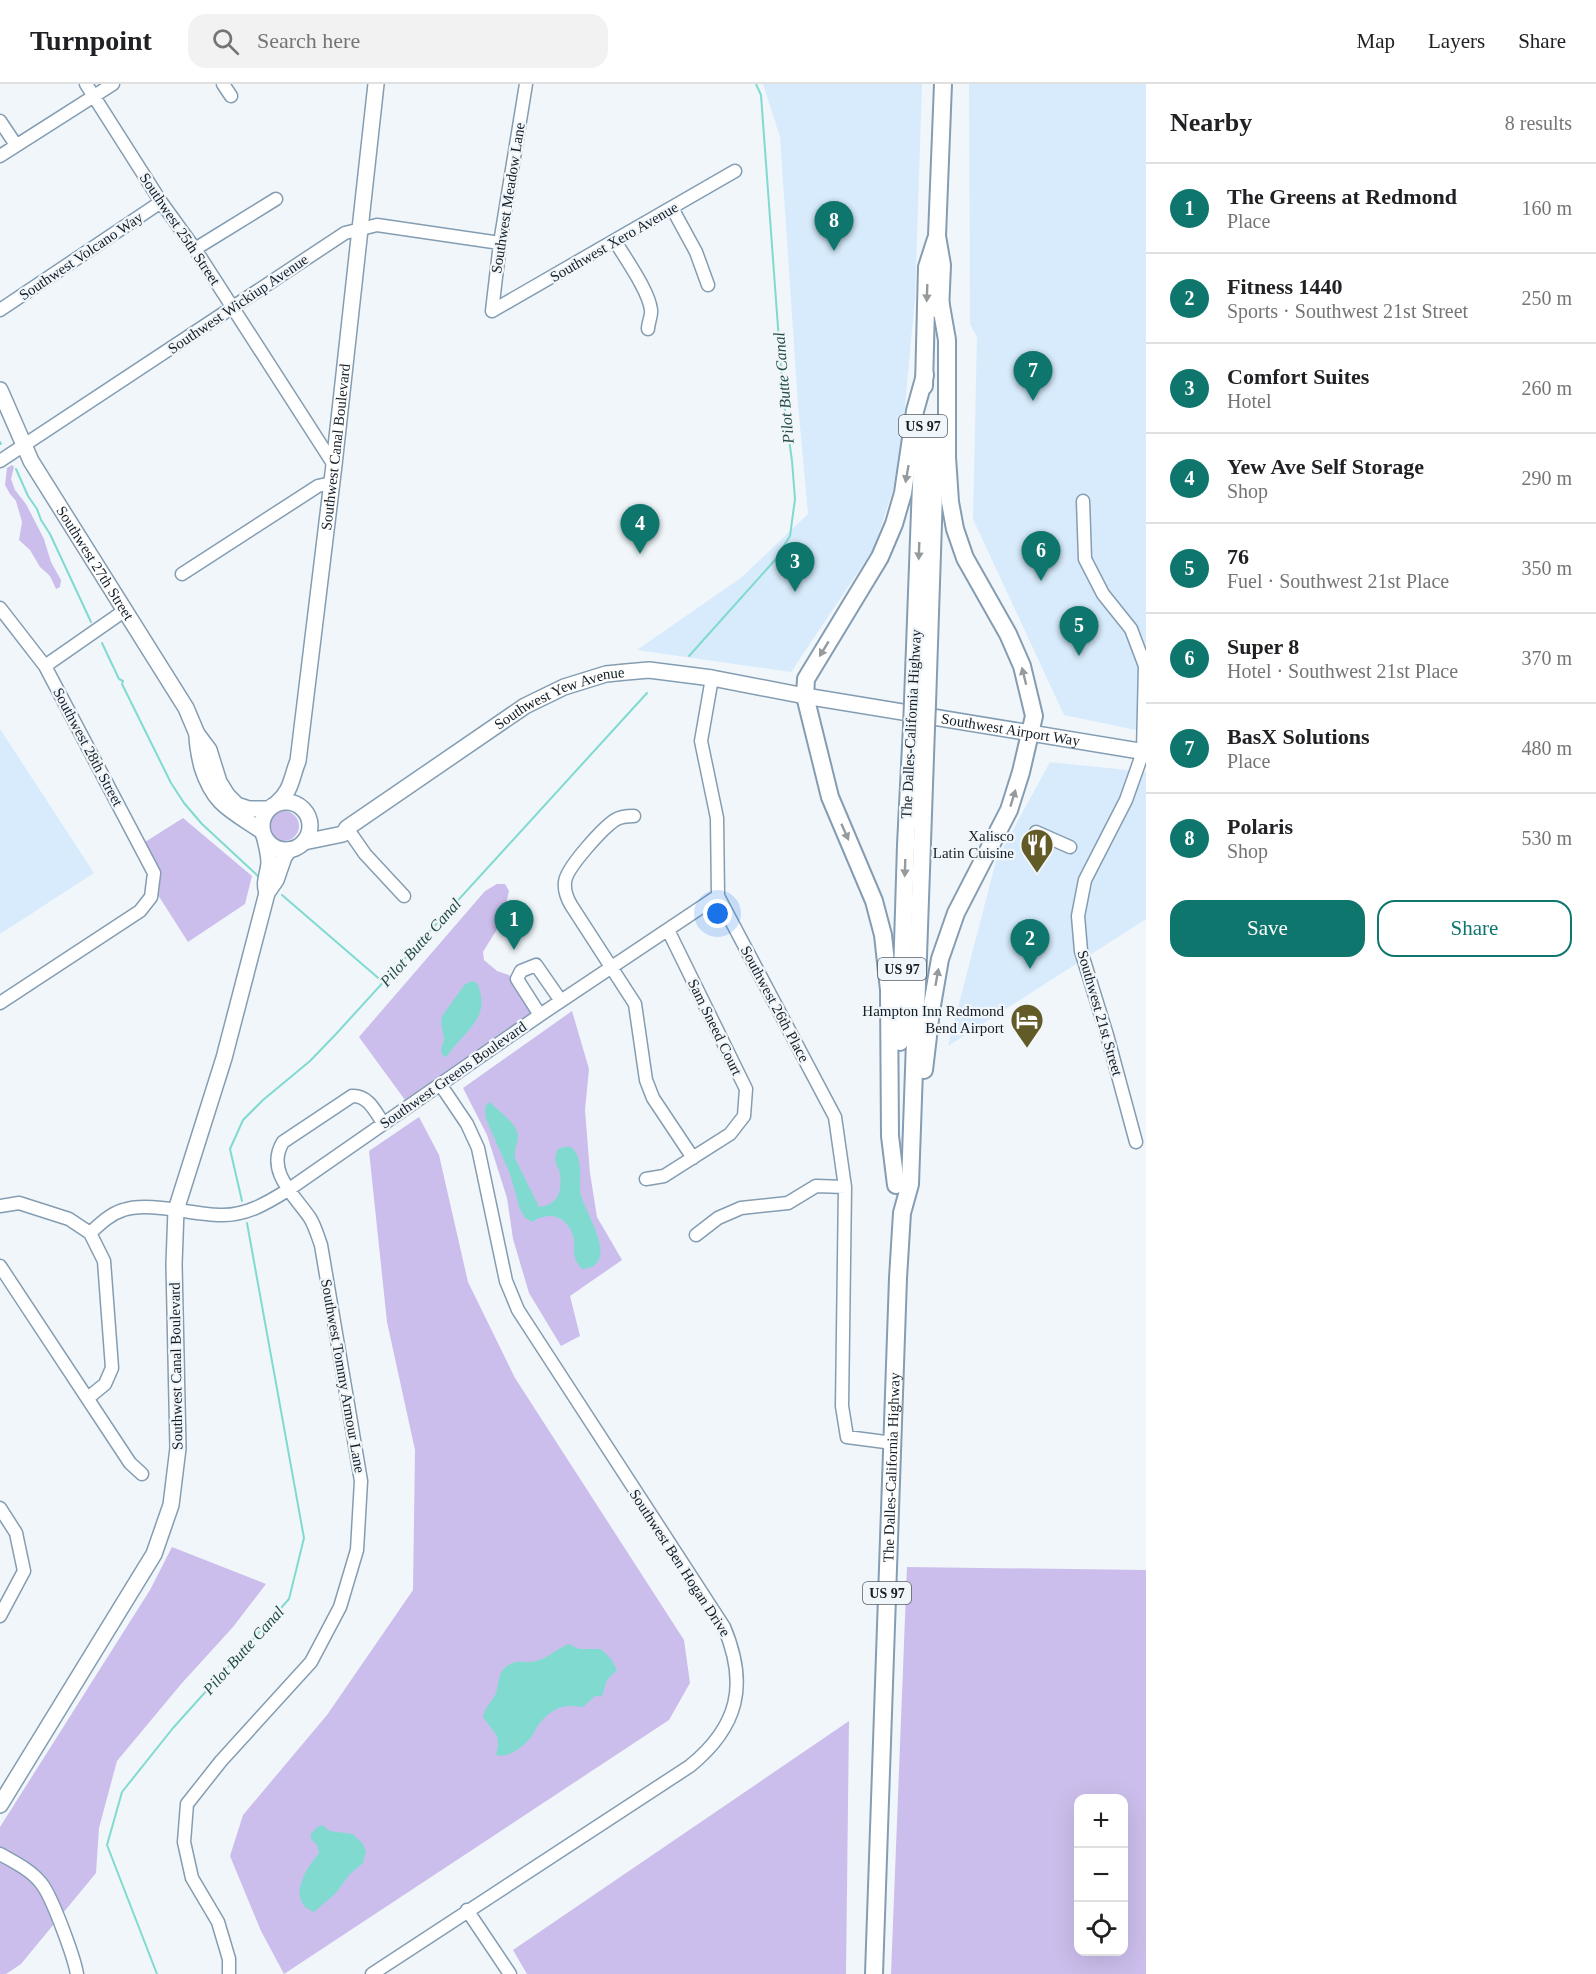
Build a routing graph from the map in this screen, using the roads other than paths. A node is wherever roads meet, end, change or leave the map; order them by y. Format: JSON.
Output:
{"nodes":[{"id":1,"x":86,"y":84,"type":"edge"},
{"id":2,"x":113,"y":84,"type":"edge"},
{"id":3,"x":223,"y":84,"type":"edge"},
{"id":4,"x":376,"y":84,"type":"edge"},
{"id":5,"x":526,"y":84,"type":"edge"},
{"id":6,"x":942,"y":84,"type":"edge"},
{"id":7,"x":231,"y":96,"type":"dead end"},
{"id":8,"x":94,"y":97,"type":"junction"},
{"id":9,"x":0,"y":121,"type":"edge"},
{"id":10,"x":16,"y":146,"type":"junction"},
{"id":11,"x":0,"y":156,"type":"edge"},
{"id":12,"x":735,"y":171,"type":"dead end"},
{"id":13,"x":276,"y":198,"type":"dead end"},
{"id":14,"x":161,"y":202,"type":"junction"},
{"id":15,"x":672,"y":208,"type":"junction"},
{"id":16,"x":361,"y":229,"type":"junction"},
{"id":17,"x":937,"y":236,"type":"junction"},
{"id":18,"x":615,"y":241,"type":"junction"},
{"id":19,"x":500,"y":243,"type":"junction"},
{"id":20,"x":195,"y":249,"type":"junction"},
{"id":21,"x":708,"y":285,"type":"dead end"},
{"id":22,"x":940,"y":300,"type":"junction"},
{"id":23,"x":232,"y":308,"type":"junction"},
{"id":24,"x":0,"y":310,"type":"edge"},
{"id":25,"x":492,"y":311,"type":"joint"},
{"id":26,"x":648,"y":329,"type":"dead end"},
{"id":27,"x":925,"y":375,"type":"junction"},
{"id":28,"x":0,"y":390,"type":"edge"},
{"id":29,"x":24,"y":445,"type":"junction"},
{"id":30,"x":0,"y":461,"type":"edge"},
{"id":31,"x":334,"y":465,"type":"junction"},
{"id":32,"x":331,"y":483,"type":"junction"},
{"id":33,"x":1083,"y":501,"type":"dead end"},
{"id":34,"x":182,"y":574,"type":"dead end"},
{"id":35,"x":0,"y":608,"type":"edge"},
{"id":36,"x":124,"y":611,"type":"junction"},
{"id":37,"x":45,"y":666,"type":"junction"},
{"id":38,"x":711,"y":678,"type":"junction"},
{"id":39,"x":805,"y":696,"type":"junction"},
{"id":40,"x":920,"y":702,"type":"junction"},
{"id":41,"x":919,"y":727,"type":"junction"},
{"id":42,"x":1030,"y":733,"type":"junction"},
{"id":43,"x":197,"y":734,"type":"junction"},
{"id":44,"x":1144,"y":752,"type":"edge"},
{"id":45,"x":298,"y":761,"type":"junction"},
{"id":46,"x":273,"y":806,"type":"junction"},
{"id":47,"x":306,"y":815,"type":"junction"},
{"id":48,"x":634,"y":816,"type":"dead end"},
{"id":49,"x":347,"y":828,"type":"junction"},
{"id":50,"x":1036,"y":832,"type":"dead end"},
{"id":51,"x":263,"y":835,"type":"junction"},
{"id":52,"x":304,"y":842,"type":"junction"},
{"id":53,"x":1070,"y":847,"type":"dead end"},
{"id":54,"x":289,"y":850,"type":"junction"},
{"id":55,"x":267,"y":892,"type":"junction"},
{"id":56,"x":404,"y":896,"type":"dead end"},
{"id":57,"x":718,"y":897,"type":"junction"},
{"id":58,"x":668,"y":930,"type":"junction"},
{"id":59,"x":612,"y":966,"type":"junction"},
{"id":60,"x":561,"y":1001,"type":"junction"},
{"id":61,"x":0,"y":1003,"type":"edge"},
{"id":62,"x":540,"y":1015,"type":"junction"},
{"id":63,"x":440,"y":1083,"type":"junction"},
{"id":64,"x":383,"y":1123,"type":"junction"},
{"id":65,"x":912,"y":1138,"type":"junction"},
{"id":66,"x":1136,"y":1142,"type":"dead end"},
{"id":67,"x":693,"y":1158,"type":"junction"},
{"id":68,"x":645,"y":1179,"type":"dead end"},
{"id":69,"x":896,"y":1185,"type":"junction"},
{"id":70,"x":845,"y":1187,"type":"junction"},
{"id":71,"x":288,"y":1190,"type":"junction"},
{"id":72,"x":0,"y":1206,"type":"edge"},
{"id":73,"x":176,"y":1210,"type":"junction"},
{"id":74,"x":902,"y":1213,"type":"junction"},
{"id":75,"x":90,"y":1233,"type":"junction"},
{"id":76,"x":696,"y":1236,"type":"dead end"},
{"id":77,"x":0,"y":1266,"type":"edge"},
{"id":78,"x":88,"y":1398,"type":"junction"},
{"id":79,"x":892,"y":1443,"type":"junction"},
{"id":80,"x":142,"y":1474,"type":"dead end"},
{"id":81,"x":0,"y":1508,"type":"edge"},
{"id":82,"x":0,"y":1616,"type":"edge"},
{"id":83,"x":0,"y":1805,"type":"edge"},
{"id":84,"x":0,"y":1854,"type":"edge"},
{"id":85,"x":467,"y":1910,"type":"junction"},
{"id":86,"x":77,"y":1974,"type":"edge"},
{"id":87,"x":229,"y":1974,"type":"edge"},
{"id":88,"x":372,"y":1974,"type":"edge"},
{"id":89,"x":510,"y":1974,"type":"edge"},
{"id":90,"x":874,"y":1974,"type":"edge"}],
"edges":[{"from":1,"to":8,"type":"street","name":"Southwest 25th Street"},
{"from":2,"to":8,"type":"street"},
{"from":3,"to":7,"type":"street"},
{"from":4,"to":16,"type":"main road","name":"Southwest Canal Boulevard"},
{"from":5,"to":19,"type":"street","name":"Southwest Meadow Lane"},
{"from":6,"to":17,"type":"highway","name":"The Dalles-California Highway","number":"US 97"},
{"from":8,"to":10,"type":"street"},
{"from":8,"to":14,"type":"street","name":"Southwest 25th Street"},
{"from":9,"to":10,"type":"street"},
{"from":10,"to":11,"type":"street"},
{"from":12,"to":15,"type":"street","name":"Southwest Xero Avenue"},
{"from":13,"to":20,"type":"street"},
{"from":14,"to":20,"type":"street","name":"Southwest 25th Street"},
{"from":14,"to":24,"type":"street","name":"Southwest Volcano Way"},
{"from":15,"to":18,"type":"street","name":"Southwest Xero Avenue"},
{"from":15,"to":21,"type":"street"},
{"from":16,"to":19,"type":"street","name":"Southwest Wickiup Avenue"},
{"from":16,"to":23,"type":"street","name":"Southwest Wickiup Avenue"},
{"from":16,"to":31,"type":"main road","name":"Southwest Canal Boulevard"},
{"from":17,"to":22,"type":"highway","name":"The Dalles-California Highway","number":"US 97"},
{"from":17,"to":27,"type":"highway","name":"The Dalles-California Highway","number":"US 97","one_way":true},
{"from":18,"to":25,"type":"street","name":"Southwest Xero Avenue"},
{"from":18,"to":26,"type":"street"},
{"from":19,"to":25,"type":"street","name":"Southwest Meadow Lane"},
{"from":20,"to":23,"type":"street","name":"Southwest 25th Street"},
{"from":22,"to":40,"type":"highway","name":"The Dalles-California Highway","number":"US 97"},
{"from":42,"to":22,"type":"highway","one_way":true},
{"from":23,"to":29,"type":"street","name":"Southwest Wickiup Avenue"},
{"from":23,"to":31,"type":"street","name":"Southwest 25th Street"},
{"from":27,"to":39,"type":"highway","one_way":true},
{"from":27,"to":40,"type":"highway","name":"The Dalles-California Highway","number":"US 97","one_way":true},
{"from":28,"to":29,"type":"main road","name":"Southwest 27th Street"},
{"from":29,"to":30,"type":"street","name":"Southwest Wickiup Avenue"},
{"from":29,"to":36,"type":"main road","name":"Southwest 27th Street"},
{"from":31,"to":32,"type":"main road","name":"Southwest Canal Boulevard"},
{"from":32,"to":34,"type":"street"},
{"from":32,"to":45,"type":"main road","name":"Southwest Canal Boulevard"},
{"from":33,"to":44,"type":"street","name":"Southwest 21st Street"},
{"from":35,"to":37,"type":"street","name":"Southwest 28th Street"},
{"from":36,"to":37,"type":"street"},
{"from":36,"to":43,"type":"main road","name":"Southwest 27th Street"},
{"from":37,"to":61,"type":"street","name":"Southwest 28th Street"},
{"from":38,"to":39,"type":"main road","name":"Southwest Yew Avenue"},
{"from":38,"to":49,"type":"main road","name":"Southwest Yew Avenue"},
{"from":38,"to":57,"type":"street","name":"Southwest 26th Place"},
{"from":39,"to":42,"type":"main road","name":"Southwest Airport Way"},
{"from":39,"to":69,"type":"highway","one_way":true},
{"from":40,"to":41,"type":"highway","name":"The Dalles-California Highway","number":"US 97","bridge":true},
{"from":41,"to":65,"type":"highway","name":"The Dalles-California Highway","number":"US 97"},
{"from":41,"to":69,"type":"highway","name":"The Dalles-California Highway","number":"US 97","one_way":true},
{"from":42,"to":44,"type":"main road","name":"Southwest Airport Way"},
{"from":65,"to":42,"type":"highway","one_way":true},
{"from":43,"to":46,"type":"main road","name":"Southwest 27th Street"},
{"from":43,"to":51,"type":"main road","name":"Southwest 27th Street"},
{"from":44,"to":66,"type":"street","name":"Southwest 21st Street"},
{"from":45,"to":46,"type":"main road","name":"Southwest Canal Boulevard"},
{"from":45,"to":47,"type":"main road"},
{"from":46,"to":47,"type":"main road"},
{"from":46,"to":51,"type":"main road"},
{"from":47,"to":49,"type":"main road"},
{"from":47,"to":52,"type":"main road"},
{"from":48,"to":59,"type":"street"},
{"from":49,"to":52,"type":"main road","name":"Southwest Yew Avenue"},
{"from":49,"to":56,"type":"street"},
{"from":50,"to":53,"type":"street"},
{"from":51,"to":54,"type":"main road"},
{"from":51,"to":55,"type":"main road","name":"Southwest Canal Boulevard"},
{"from":52,"to":54,"type":"main road"},
{"from":54,"to":55,"type":"main road","name":"Southwest Canal Boulevard"},
{"from":55,"to":73,"type":"main road","name":"Southwest Canal Boulevard"},
{"from":57,"to":58,"type":"street","name":"Southwest Greens Boulevard"},
{"from":57,"to":70,"type":"street","name":"Southwest 26th Place"},
{"from":58,"to":59,"type":"street","name":"Southwest Greens Boulevard"},
{"from":58,"to":67,"type":"street","name":"Sam Sneed Court"},
{"from":59,"to":60,"type":"street","name":"Southwest Greens Boulevard"},
{"from":59,"to":67,"type":"street"},
{"from":60,"to":62,"type":"street","name":"Southwest Greens Boulevard"},
{"from":60,"to":62,"type":"street"},
{"from":62,"to":63,"type":"street","name":"Southwest Greens Boulevard"},
{"from":63,"to":64,"type":"street","name":"Southwest Greens Boulevard"},
{"from":63,"to":85,"type":"street","name":"Southwest Ben Hogan Drive"},
{"from":64,"to":71,"type":"street","name":"Southwest Greens Boulevard"},
{"from":64,"to":71,"type":"street","name":"Southwest Tommy Armour Lane"},
{"from":65,"to":74,"type":"highway","name":"The Dalles-California Highway","number":"US 97"},
{"from":67,"to":68,"type":"street","name":"Sam Sneed Court"},
{"from":69,"to":74,"type":"highway","name":"The Dalles-California Highway","number":"US 97"},
{"from":70,"to":76,"type":"street"},
{"from":70,"to":79,"type":"street","name":"Southwest 26th Place"},
{"from":71,"to":73,"type":"street","name":"Southwest Greens Boulevard"},
{"from":71,"to":87,"type":"street","name":"Southwest Tommy Armour Lane"},
{"from":72,"to":75,"type":"street"},
{"from":73,"to":75,"type":"street","name":"Southwest Greens Boulevard"},
{"from":73,"to":83,"type":"main road","name":"Southwest Canal Boulevard"},
{"from":74,"to":79,"type":"highway","name":"The Dalles-California Highway","number":"US 97"},
{"from":75,"to":78,"type":"street"},
{"from":77,"to":78,"type":"street"},
{"from":78,"to":80,"type":"street"},
{"from":79,"to":90,"type":"highway","name":"The Dalles-California Highway","number":"US 97"},
{"from":81,"to":82,"type":"street"},
{"from":84,"to":86,"type":"street"},
{"from":85,"to":88,"type":"street","name":"Southwest Ben Hogan Drive"},
{"from":85,"to":89,"type":"street"}]}
